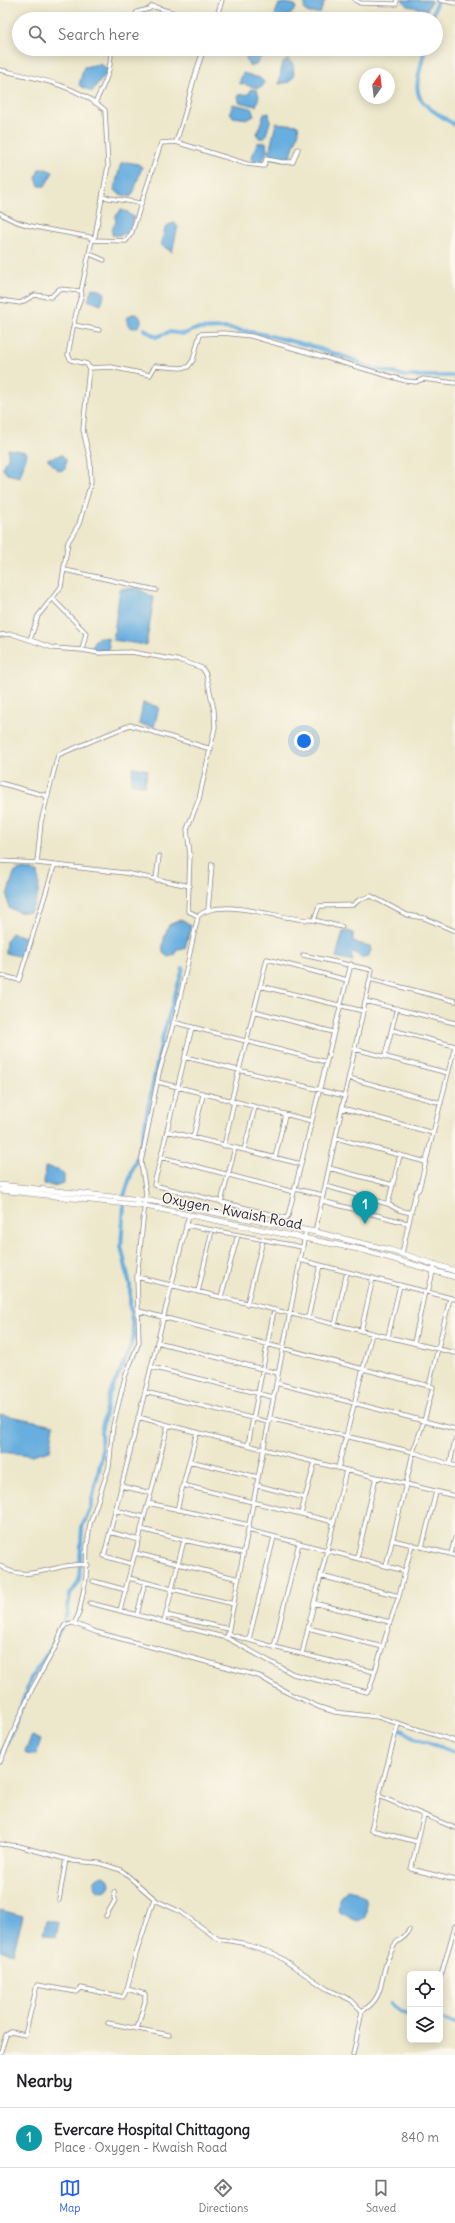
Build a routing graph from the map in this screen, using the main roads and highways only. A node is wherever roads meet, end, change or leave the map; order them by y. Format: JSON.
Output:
{"nodes":[{"id":1,"x":0,"y":1185,"type":"edge"},
{"id":2,"x":0,"y":1190,"type":"edge"},
{"id":3,"x":146,"y":1204,"type":"junction"},
{"id":4,"x":434,"y":1267,"type":"junction"},
{"id":5,"x":455,"y":1271,"type":"edge"},
{"id":6,"x":455,"y":1277,"type":"edge"}],
"edges":[{"from":1,"to":3,"type":"main road","name":"Oxygen - Kwaish Road"},
{"from":2,"to":3,"type":"main road","name":"Oxygen - Kwaish Road"},
{"from":3,"to":4,"type":"main road","name":"Oxygen - Kwaish Road"},
{"from":3,"to":4,"type":"main road","name":"Oxygen - Kwaish Road"},
{"from":4,"to":5,"type":"main road","name":"Oxygen - Kwaish Road"},
{"from":4,"to":6,"type":"main road","name":"Oxygen - Kwaish Road"}]}
